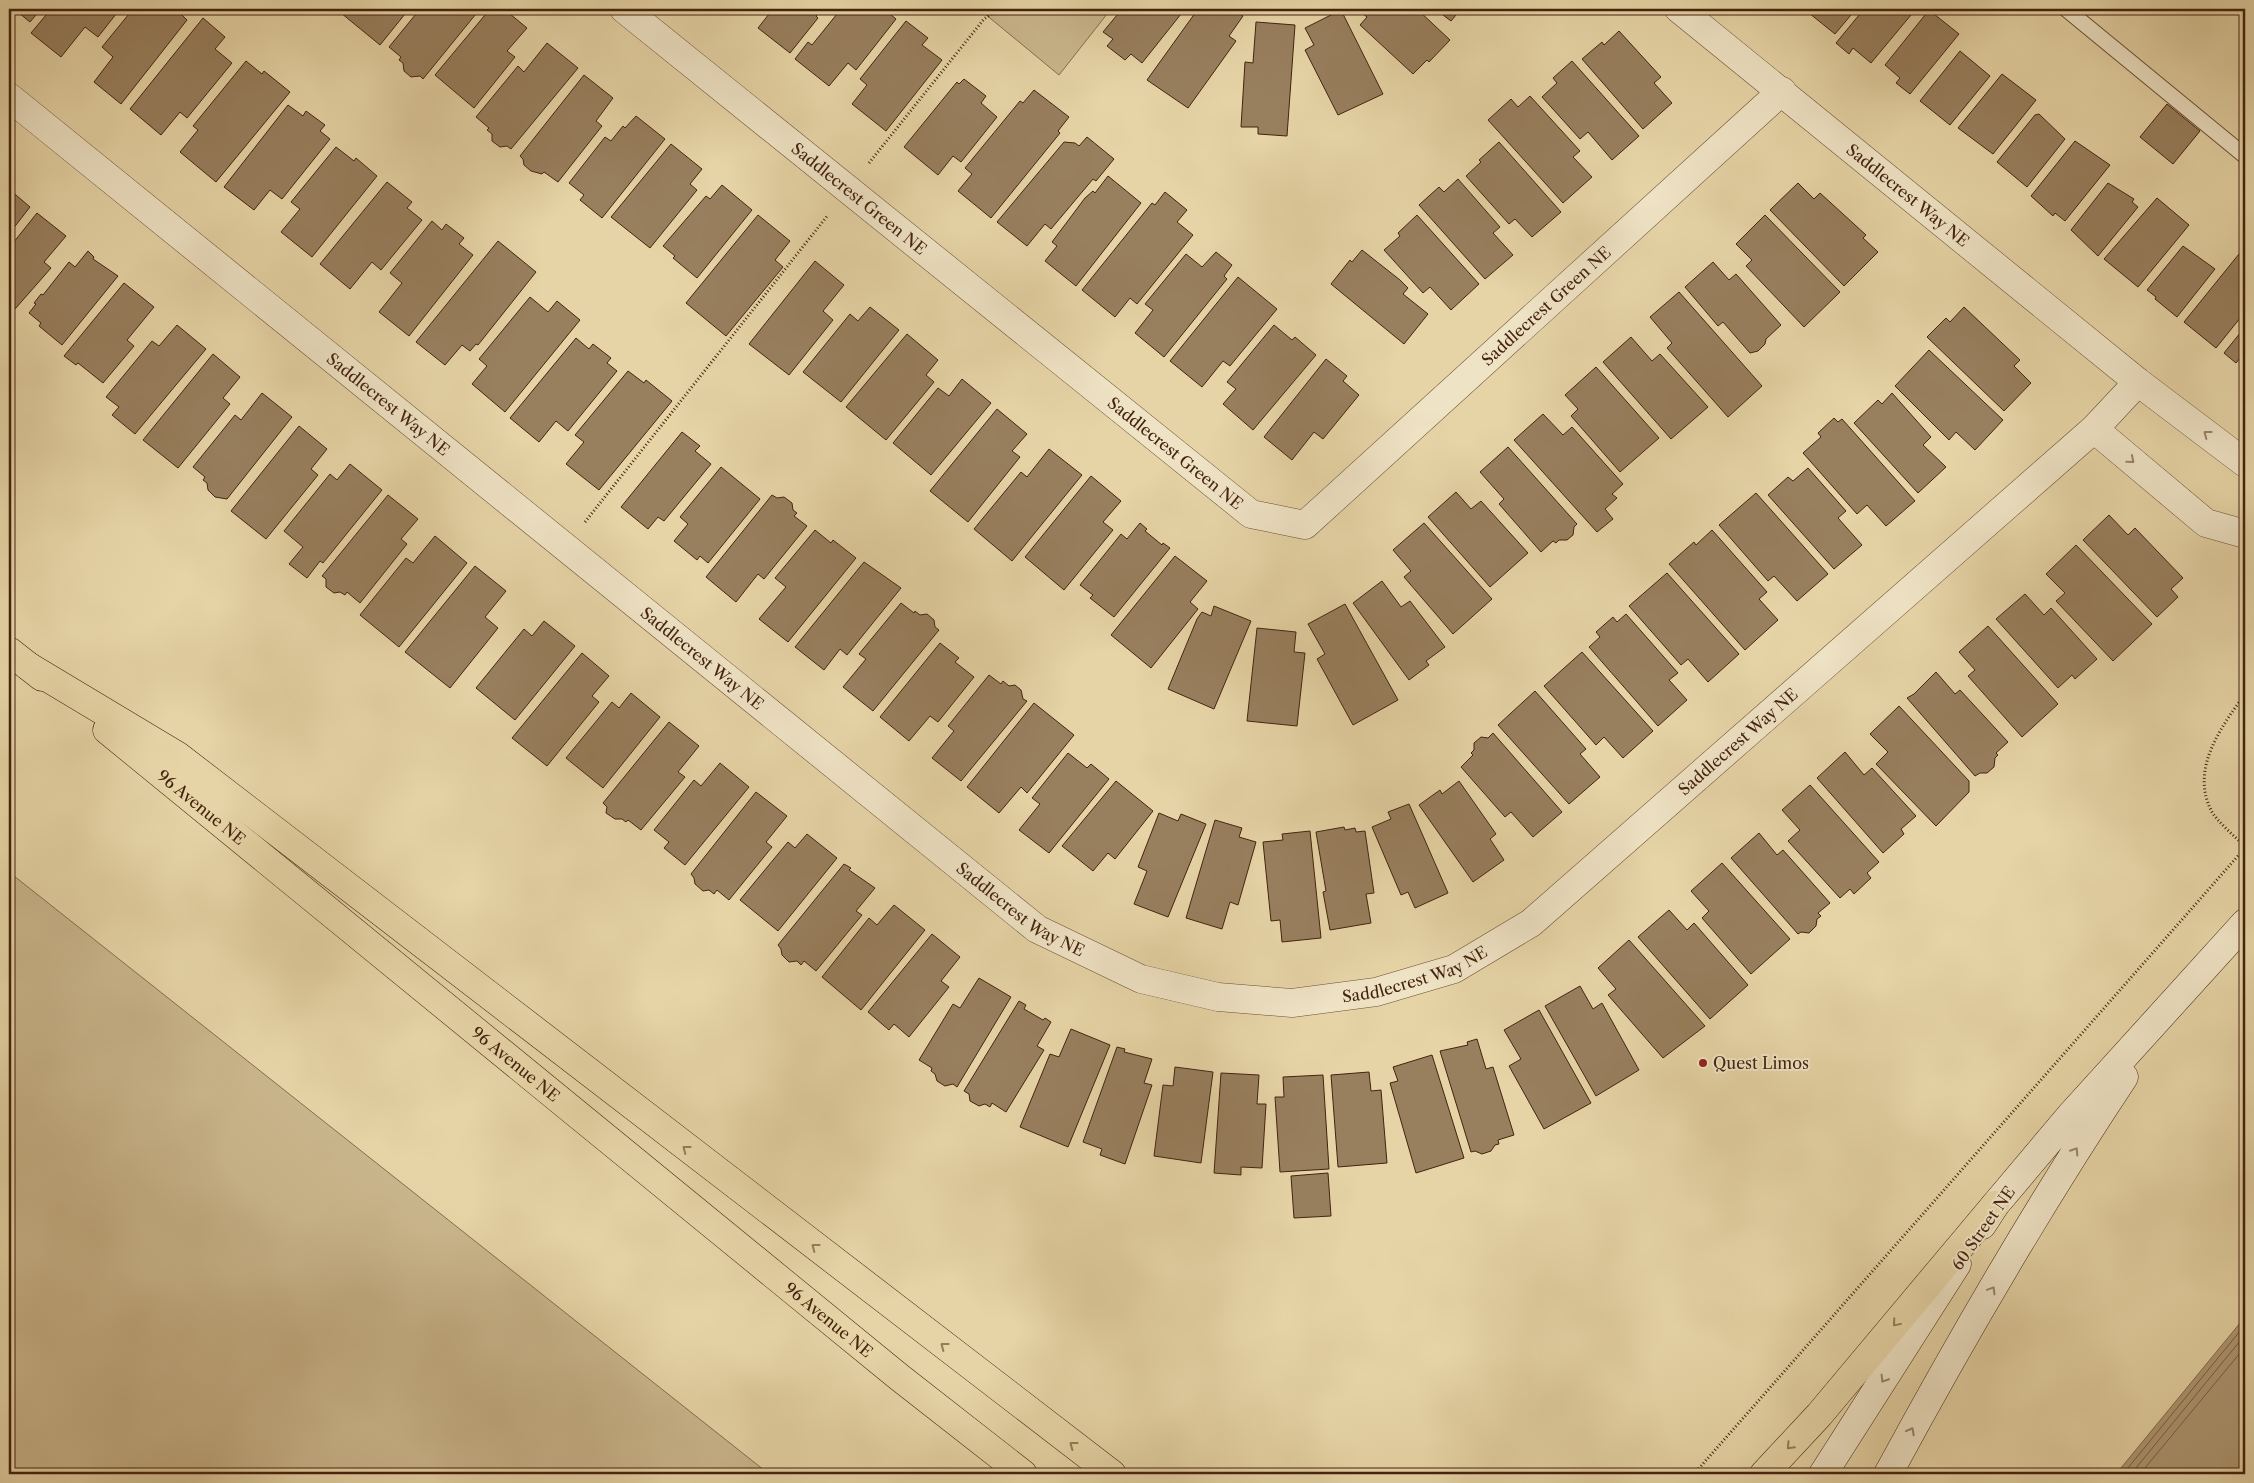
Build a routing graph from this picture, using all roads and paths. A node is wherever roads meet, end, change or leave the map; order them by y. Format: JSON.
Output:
{"nodes":[{"id":1,"x":624,"y":9,"type":"edge"},
{"id":2,"x":998,"y":9,"type":"edge"},
{"id":3,"x":1679,"y":9,"type":"edge"},
{"id":4,"x":2066,"y":9,"type":"edge"},
{"id":5,"x":1782,"y":91,"type":"junction"},
{"id":6,"x":9,"y":97,"type":"edge"},
{"id":7,"x":2245,"y":156,"type":"edge"},
{"id":8,"x":847,"y":191,"type":"junction"},
{"id":9,"x":2138,"y":382,"type":"junction"},
{"id":10,"x":2094,"y":429,"type":"junction"},
{"id":11,"x":2245,"y":463,"type":"edge"},
{"id":12,"x":2245,"y":534,"type":"edge"},
{"id":13,"x":564,"y":548,"type":"junction"},
{"id":14,"x":18,"y":658,"type":"edge"},
{"id":15,"x":2245,"y":694,"type":"edge"},
{"id":16,"x":2245,"y":847,"type":"edge"},
{"id":17,"x":2245,"y":923,"type":"edge"},
{"id":18,"x":2173,"y":1005,"type":"junction"},
{"id":19,"x":1995,"y":1205,"type":"junction"},
{"id":20,"x":1023,"y":1474,"type":"edge"},
{"id":21,"x":1112,"y":1474,"type":"edge"},
{"id":22,"x":1694,"y":1474,"type":"edge"},
{"id":23,"x":1764,"y":1474,"type":"edge"},
{"id":24,"x":1823,"y":1474,"type":"edge"},
{"id":25,"x":1888,"y":1474,"type":"edge"}],
"edges":[{"from":1,"to":8,"type":"street","name":"Saddlecrest Green NE"},
{"from":2,"to":8,"type":"path"},
{"from":3,"to":5,"type":"street","name":"Saddlecrest Way NE"},
{"from":4,"to":7,"type":"lane"},
{"from":5,"to":8,"type":"street","name":"Saddlecrest Green NE"},
{"from":5,"to":9,"type":"street","name":"Saddlecrest Way NE"},
{"from":6,"to":13,"type":"street","name":"Saddlecrest Way NE"},
{"from":8,"to":13,"type":"path"},
{"from":9,"to":10,"type":"street","name":"Saddlecrest Way NE"},
{"from":11,"to":9,"type":"street","name":"Saddlecrest Way NE","one_way":true},
{"from":10,"to":12,"type":"street","one_way":true},
{"from":10,"to":13,"type":"street","name":"Saddlecrest Way NE"},
{"from":14,"to":20,"type":"main road","name":"96 Avenue NE"},
{"from":21,"to":14,"type":"main road","one_way":true},
{"from":15,"to":16,"type":"path"},
{"from":16,"to":22,"type":"path"},
{"from":17,"to":18,"type":"street","name":"60 Street NE"},
{"from":18,"to":19,"type":"street","name":"60 Street NE"},
{"from":25,"to":18,"type":"street","name":"60 Street NE","one_way":true},
{"from":19,"to":23,"type":"main road","one_way":true},
{"from":19,"to":24,"type":"street","name":"60 Street NE","one_way":true}]}
